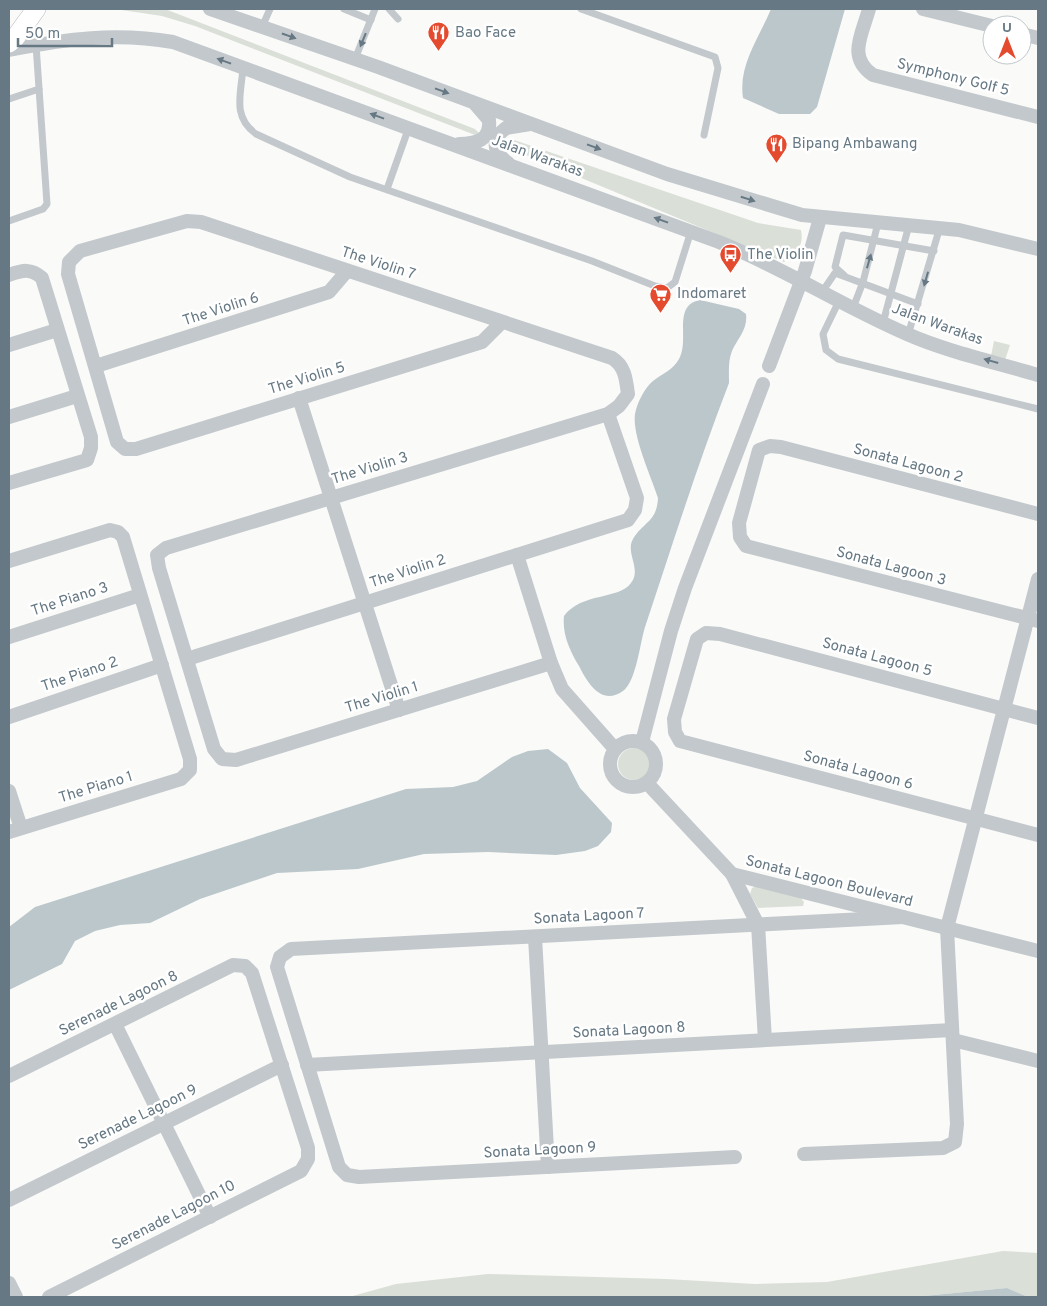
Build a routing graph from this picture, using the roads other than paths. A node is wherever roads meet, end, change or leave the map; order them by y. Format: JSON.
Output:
{"nodes":[{"id":1,"x":36,"y":9,"type":"edge"},
{"id":2,"x":210,"y":9,"type":"edge"},
{"id":3,"x":270,"y":9,"type":"edge"},
{"id":4,"x":344,"y":9,"type":"edge"},
{"id":5,"x":376,"y":9,"type":"edge"},
{"id":6,"x":389,"y":9,"type":"edge"},
{"id":7,"x":581,"y":9,"type":"edge"},
{"id":8,"x":869,"y":9,"type":"edge"},
{"id":9,"x":923,"y":9,"type":"edge"},
{"id":10,"x":398,"y":19,"type":"dead end"},
{"id":11,"x":371,"y":20,"type":"junction"},
{"id":12,"x":982,"y":24,"type":"edge"},
{"id":13,"x":262,"y":27,"type":"junction"},
{"id":14,"x":9,"y":43,"type":"edge"},
{"id":15,"x":36,"y":45,"type":"junction"},
{"id":16,"x":9,"y":50,"type":"edge"},
{"id":17,"x":355,"y":59,"type":"junction"},
{"id":18,"x":243,"y":68,"type":"junction"},
{"id":19,"x":39,"y":89,"type":"junction"},
{"id":20,"x":9,"y":99,"type":"edge"},
{"id":21,"x":474,"y":103,"type":"junction"},
{"id":22,"x":1038,"y":117,"type":"edge"},
{"id":23,"x":530,"y":124,"type":"junction"},
{"id":24,"x":409,"y":127,"type":"junction"},
{"id":25,"x":704,"y":135,"type":"dead end"},
{"id":26,"x":454,"y":144,"type":"junction"},
{"id":27,"x":510,"y":165,"type":"junction"},
{"id":28,"x":387,"y":190,"type":"junction"},
{"id":29,"x":820,"y":218,"type":"junction"},
{"id":30,"x":9,"y":222,"type":"edge"},
{"id":31,"x":878,"y":223,"type":"junction"},
{"id":32,"x":909,"y":225,"type":"junction"},
{"id":33,"x":845,"y":228,"type":"junction"},
{"id":34,"x":940,"y":228,"type":"junction"},
{"id":35,"x":691,"y":231,"type":"junction"},
{"id":36,"x":875,"y":240,"type":"junction"},
{"id":37,"x":904,"y":245,"type":"junction"},
{"id":38,"x":1038,"y":249,"type":"edge"},
{"id":39,"x":934,"y":251,"type":"junction"},
{"id":40,"x":347,"y":271,"type":"junction"},
{"id":41,"x":9,"y":275,"type":"edge"},
{"id":42,"x":844,"y":275,"type":"junction"},
{"id":43,"x":802,"y":280,"type":"junction"},
{"id":44,"x":863,"y":282,"type":"junction"},
{"id":45,"x":822,"y":292,"type":"junction"},
{"id":46,"x":892,"y":294,"type":"junction"},
{"id":47,"x":839,"y":301,"type":"junction"},
{"id":48,"x":918,"y":304,"type":"junction"},
{"id":49,"x":853,"y":308,"type":"junction"},
{"id":50,"x":502,"y":322,"type":"junction"},
{"id":51,"x":883,"y":323,"type":"junction"},
{"id":52,"x":57,"y":330,"type":"junction"},
{"id":53,"x":908,"y":335,"type":"junction"},
{"id":54,"x":9,"y":345,"type":"edge"},
{"id":55,"x":96,"y":366,"type":"junction"},
{"id":56,"x":769,"y":366,"type":"dead end"},
{"id":57,"x":1038,"y":374,"type":"edge"},
{"id":58,"x":763,"y":384,"type":"dead end"},
{"id":59,"x":78,"y":396,"type":"junction"},
{"id":60,"x":299,"y":398,"type":"junction"},
{"id":61,"x":1038,"y":409,"type":"edge"},
{"id":62,"x":608,"y":414,"type":"junction"},
{"id":63,"x":9,"y":417,"type":"edge"},
{"id":64,"x":9,"y":483,"type":"edge"},
{"id":65,"x":331,"y":498,"type":"junction"},
{"id":66,"x":1038,"y":514,"type":"edge"},
{"id":67,"x":740,"y":537,"type":"joint"},
{"id":68,"x":518,"y":554,"type":"junction"},
{"id":69,"x":9,"y":561,"type":"edge"},
{"id":70,"x":1038,"y":579,"type":"edge"},
{"id":71,"x":140,"y":595,"type":"junction"},
{"id":72,"x":365,"y":603,"type":"junction"},
{"id":73,"x":1033,"y":620,"type":"edge"},
{"id":74,"x":9,"y":637,"type":"edge"},
{"id":75,"x":187,"y":659,"type":"junction"},
{"id":76,"x":550,"y":663,"type":"junction"},
{"id":77,"x":162,"y":665,"type":"junction"},
{"id":78,"x":1004,"y":709,"type":"junction"},
{"id":79,"x":399,"y":710,"type":"junction"},
{"id":80,"x":9,"y":717,"type":"edge"},
{"id":81,"x":1038,"y":718,"type":"edge"},
{"id":82,"x":675,"y":732,"type":"joint"},
{"id":83,"x":642,"y":742,"type":"junction"},
{"id":84,"x":615,"y":749,"type":"junction"},
{"id":85,"x":647,"y":783,"type":"junction"},
{"id":86,"x":9,"y":791,"type":"edge"},
{"id":87,"x":976,"y":818,"type":"junction"},
{"id":88,"x":15,"y":830,"type":"edge"},
{"id":89,"x":1038,"y":835,"type":"edge"},
{"id":90,"x":732,"y":874,"type":"junction"},
{"id":91,"x":903,"y":917,"type":"junction"},
{"id":92,"x":758,"y":925,"type":"junction"},
{"id":93,"x":947,"y":928,"type":"junction"},
{"id":94,"x":535,"y":936,"type":"junction"},
{"id":95,"x":1038,"y":951,"type":"edge"},
{"id":96,"x":115,"y":1024,"type":"junction"},
{"id":97,"x":953,"y":1035,"type":"junction"},
{"id":98,"x":765,"y":1040,"type":"junction"},
{"id":99,"x":542,"y":1052,"type":"junction"},
{"id":100,"x":1038,"y":1061,"type":"edge"},
{"id":101,"x":307,"y":1064,"type":"junction"},
{"id":102,"x":282,"y":1065,"type":"junction"},
{"id":103,"x":9,"y":1076,"type":"edge"},
{"id":104,"x":164,"y":1124,"type":"junction"},
{"id":105,"x":804,"y":1154,"type":"dead end"},
{"id":106,"x":735,"y":1157,"type":"dead end"},
{"id":107,"x":548,"y":1167,"type":"junction"},
{"id":108,"x":9,"y":1200,"type":"edge"},
{"id":109,"x":210,"y":1217,"type":"junction"},
{"id":110,"x":9,"y":1283,"type":"edge"},
{"id":111,"x":16,"y":1297,"type":"edge"},
{"id":112,"x":49,"y":1297,"type":"edge"}],
"edges":[{"from":1,"to":14,"type":"main road"},
{"from":2,"to":13,"type":"street","name":"Jalan Warakas"},
{"from":3,"to":13,"type":"lane"},
{"from":4,"to":11,"type":"lane"},
{"from":5,"to":11,"type":"lane"},
{"from":6,"to":10,"type":"lane"},
{"from":7,"to":25,"type":"lane"},
{"from":8,"to":22,"type":"street","name":"Symphony Golf 5"},
{"from":9,"to":12,"type":"street"},
{"from":11,"to":17,"type":"lane","one_way":true},
{"from":13,"to":17,"type":"street","name":"Jalan Warakas","one_way":true},
{"from":15,"to":16,"type":"street","name":"Jalan Warakas"},
{"from":18,"to":15,"type":"street","name":"Jalan Warakas","one_way":true},
{"from":15,"to":19,"type":"lane"},
{"from":17,"to":21,"type":"street","name":"Jalan Warakas","one_way":true},
{"from":24,"to":18,"type":"street","name":"Jalan Warakas","one_way":true},
{"from":18,"to":28,"type":"lane"},
{"from":19,"to":20,"type":"lane"},
{"from":19,"to":30,"type":"lane"},
{"from":21,"to":23,"type":"street","name":"Jalan Warakas"},
{"from":21,"to":26,"type":"street"},
{"from":23,"to":27,"type":"street"},
{"from":23,"to":29,"type":"street","name":"Jalan Warakas","one_way":true},
{"from":24,"to":26,"type":"street","name":"Jalan Warakas"},
{"from":24,"to":28,"type":"lane"},
{"from":26,"to":27,"type":"street","name":"Jalan Warakas"},
{"from":35,"to":27,"type":"street","name":"Jalan Warakas","one_way":true},
{"from":28,"to":35,"type":"lane"},
{"from":29,"to":33,"type":"street","name":"Jalan Warakas"},
{"from":29,"to":43,"type":"street"},
{"from":31,"to":32,"type":"street","name":"Jalan Warakas"},
{"from":31,"to":33,"type":"street","name":"Jalan Warakas"},
{"from":31,"to":36,"type":"lane"},
{"from":32,"to":34,"type":"street","name":"Jalan Warakas"},
{"from":32,"to":37,"type":"lane"},
{"from":33,"to":36,"type":"lane"},
{"from":33,"to":42,"type":"lane"},
{"from":34,"to":38,"type":"street","name":"Jalan Warakas"},
{"from":34,"to":39,"type":"lane"},
{"from":35,"to":43,"type":"street","name":"Jalan Warakas"},
{"from":36,"to":37,"type":"lane"},
{"from":44,"to":36,"type":"lane","one_way":true},
{"from":37,"to":39,"type":"lane"},
{"from":37,"to":46,"type":"lane"},
{"from":39,"to":48,"type":"lane","one_way":true},
{"from":40,"to":50,"type":"street","name":"The Violin 7"},
{"from":40,"to":55,"type":"street","name":"The Violin 6"},
{"from":40,"to":55,"type":"street","name":"The Violin 7"},
{"from":41,"to":52,"type":"street"},
{"from":42,"to":44,"type":"lane"},
{"from":42,"to":45,"type":"lane"},
{"from":43,"to":45,"type":"street","name":"Jalan Warakas"},
{"from":43,"to":56,"type":"street"},
{"from":44,"to":46,"type":"lane"},
{"from":44,"to":49,"type":"lane"},
{"from":45,"to":47,"type":"street","name":"Jalan Warakas"},
{"from":46,"to":48,"type":"lane"},
{"from":46,"to":51,"type":"lane"},
{"from":47,"to":49,"type":"street","name":"Jalan Warakas"},
{"from":47,"to":61,"type":"lane"},
{"from":48,"to":53,"type":"lane"},
{"from":49,"to":51,"type":"street","name":"Jalan Warakas"},
{"from":50,"to":60,"type":"street","name":"The Violin 5"},
{"from":50,"to":62,"type":"street","name":"The Violin 7"},
{"from":51,"to":53,"type":"street","name":"Jalan Warakas"},
{"from":52,"to":54,"type":"street"},
{"from":52,"to":59,"type":"street"},
{"from":57,"to":53,"type":"street","name":"Jalan Warakas","one_way":true},
{"from":55,"to":60,"type":"street","name":"The Violin 5"},
{"from":58,"to":83,"type":"street"},
{"from":59,"to":63,"type":"street"},
{"from":59,"to":64,"type":"street"},
{"from":60,"to":65,"type":"street"},
{"from":62,"to":65,"type":"street","name":"The Violin 3"},
{"from":62,"to":68,"type":"street","name":"The Violin 2"},
{"from":65,"to":72,"type":"street"},
{"from":65,"to":75,"type":"street","name":"The Violin 3"},
{"from":66,"to":67,"type":"street","name":"Sonata Lagoon 2"},
{"from":67,"to":73,"type":"street","name":"Sonata Lagoon 3"},
{"from":68,"to":72,"type":"street","name":"The Violin 2"},
{"from":68,"to":76,"type":"street"},
{"from":69,"to":71,"type":"street"},
{"from":70,"to":73,"type":"street"},
{"from":71,"to":74,"type":"street","name":"The Piano 3"},
{"from":71,"to":77,"type":"street"},
{"from":72,"to":75,"type":"street","name":"The Violin 2"},
{"from":72,"to":79,"type":"street"},
{"from":73,"to":78,"type":"street"},
{"from":75,"to":79,"type":"street","name":"The Violin 1"},
{"from":76,"to":79,"type":"street","name":"The Violin 1"},
{"from":76,"to":84,"type":"street"},
{"from":77,"to":80,"type":"street","name":"The Piano 2"},
{"from":77,"to":88,"type":"street","name":"The Piano 1"},
{"from":78,"to":81,"type":"street","name":"Sonata Lagoon 5"},
{"from":78,"to":82,"type":"street","name":"Sonata Lagoon 5"},
{"from":78,"to":87,"type":"street"},
{"from":82,"to":87,"type":"street","name":"Sonata Lagoon 6"},
{"from":83,"to":84,"type":"street"},
{"from":83,"to":85,"type":"street"},
{"from":84,"to":85,"type":"street"},
{"from":85,"to":90,"type":"street","name":"Sonata Lagoon Boulevard"},
{"from":86,"to":88,"type":"street"},
{"from":87,"to":89,"type":"street","name":"Sonata Lagoon 6"},
{"from":87,"to":93,"type":"street"},
{"from":90,"to":91,"type":"street","name":"Sonata Lagoon Boulevard"},
{"from":90,"to":92,"type":"street"},
{"from":91,"to":92,"type":"street","name":"Sonata Lagoon 7"},
{"from":91,"to":93,"type":"street","name":"Sonata Lagoon Boulevard"},
{"from":92,"to":94,"type":"street","name":"Sonata Lagoon 7"},
{"from":92,"to":98,"type":"street"},
{"from":93,"to":95,"type":"street","name":"Sonata Lagoon Boulevard"},
{"from":93,"to":97,"type":"street"},
{"from":94,"to":99,"type":"street"},
{"from":94,"to":101,"type":"street","name":"Sonata Lagoon 7"},
{"from":96,"to":102,"type":"street","name":"Serenade Lagoon 8"},
{"from":96,"to":103,"type":"street","name":"Serenade Lagoon 8"},
{"from":96,"to":104,"type":"street"},
{"from":97,"to":98,"type":"street","name":"Sonata Lagoon 8"},
{"from":97,"to":100,"type":"street","name":"Sonata Lagoon 8"},
{"from":97,"to":105,"type":"street"},
{"from":98,"to":99,"type":"street","name":"Sonata Lagoon 8"},
{"from":99,"to":101,"type":"street","name":"Sonata Lagoon 8"},
{"from":99,"to":107,"type":"street"},
{"from":101,"to":107,"type":"street","name":"Sonata Lagoon 9"},
{"from":102,"to":104,"type":"street","name":"Serenade Lagoon 9"},
{"from":102,"to":109,"type":"street","name":"Serenade Lagoon 10"},
{"from":104,"to":108,"type":"street","name":"Serenade Lagoon 9"},
{"from":104,"to":109,"type":"street"},
{"from":106,"to":107,"type":"street","name":"Sonata Lagoon 9"},
{"from":109,"to":112,"type":"street","name":"Serenade Lagoon 10"},
{"from":110,"to":111,"type":"street"}]}
